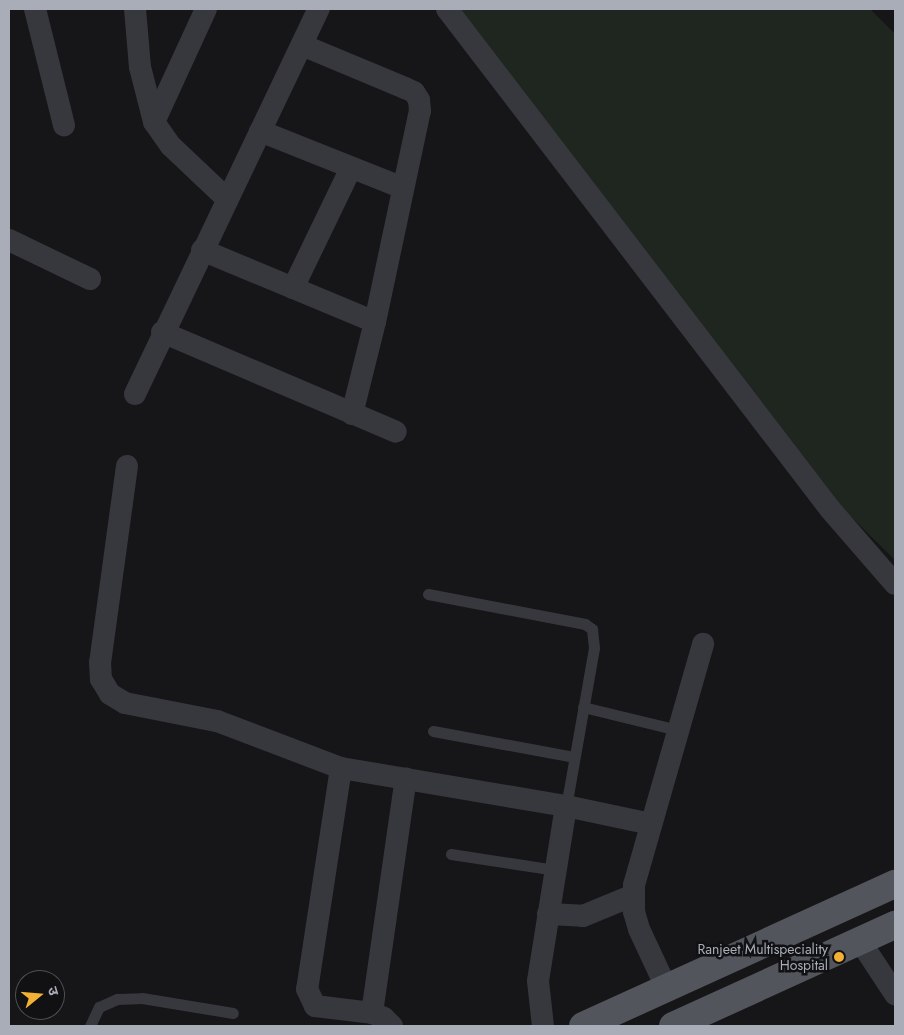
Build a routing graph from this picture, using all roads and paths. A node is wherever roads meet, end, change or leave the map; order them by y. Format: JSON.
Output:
{"nodes":[{"id":1,"x":35,"y":9,"type":"edge"},
{"id":2,"x":135,"y":9,"type":"edge"},
{"id":3,"x":206,"y":9,"type":"edge"},
{"id":4,"x":319,"y":9,"type":"edge"},
{"id":5,"x":447,"y":9,"type":"edge"},
{"id":6,"x":302,"y":45,"type":"junction"},
{"id":7,"x":154,"y":122,"type":"junction"},
{"id":8,"x":64,"y":125,"type":"dead end"},
{"id":9,"x":260,"y":131,"type":"junction"},
{"id":10,"x":350,"y":170,"type":"junction"},
{"id":11,"x":403,"y":188,"type":"junction"},
{"id":12,"x":226,"y":198,"type":"junction"},
{"id":13,"x":9,"y":240,"type":"edge"},
{"id":14,"x":202,"y":250,"type":"junction"},
{"id":15,"x":90,"y":279,"type":"dead end"},
{"id":16,"x":293,"y":288,"type":"junction"},
{"id":17,"x":375,"y":322,"type":"junction"},
{"id":18,"x":162,"y":332,"type":"junction"},
{"id":19,"x":135,"y":394,"type":"dead end"},
{"id":20,"x":352,"y":414,"type":"junction"},
{"id":21,"x":396,"y":432,"type":"dead end"},
{"id":22,"x":127,"y":466,"type":"dead end"},
{"id":23,"x":895,"y":584,"type":"edge"},
{"id":24,"x":428,"y":594,"type":"dead end"},
{"id":25,"x":703,"y":644,"type":"dead end"},
{"id":26,"x":583,"y":707,"type":"junction"},
{"id":27,"x":678,"y":730,"type":"junction"},
{"id":28,"x":433,"y":731,"type":"dead end"},
{"id":29,"x":574,"y":757,"type":"junction"},
{"id":30,"x":342,"y":768,"type":"junction"},
{"id":31,"x":406,"y":778,"type":"junction"},
{"id":32,"x":566,"y":806,"type":"junction"},
{"id":33,"x":651,"y":824,"type":"junction"},
{"id":34,"x":452,"y":854,"type":"dead end"},
{"id":35,"x":555,"y":870,"type":"junction"},
{"id":36,"x":895,"y":884,"type":"edge"},
{"id":37,"x":634,"y":895,"type":"junction"},
{"id":38,"x":548,"y":914,"type":"junction"},
{"id":39,"x":895,"y":925,"type":"edge"},
{"id":40,"x":860,"y":941,"type":"junction"},
{"id":41,"x":666,"y":987,"type":"junction"},
{"id":42,"x":895,"y":994,"type":"edge"},
{"id":43,"x":233,"y":1013,"type":"dead end"},
{"id":44,"x":372,"y":1013,"type":"junction"},
{"id":45,"x":90,"y":1026,"type":"edge"},
{"id":46,"x":392,"y":1026,"type":"edge"},
{"id":47,"x":543,"y":1026,"type":"edge"},
{"id":48,"x":583,"y":1026,"type":"edge"},
{"id":49,"x":673,"y":1026,"type":"edge"}],
"edges":[{"from":1,"to":8,"type":"street"},
{"from":2,"to":7,"type":"street"},
{"from":3,"to":7,"type":"street"},
{"from":4,"to":6,"type":"street"},
{"from":5,"to":23,"type":"street"},
{"from":6,"to":9,"type":"street"},
{"from":6,"to":11,"type":"street"},
{"from":7,"to":12,"type":"street"},
{"from":9,"to":10,"type":"street"},
{"from":9,"to":12,"type":"street"},
{"from":10,"to":11,"type":"street"},
{"from":10,"to":16,"type":"street"},
{"from":11,"to":17,"type":"street"},
{"from":12,"to":14,"type":"street"},
{"from":13,"to":15,"type":"street"},
{"from":14,"to":16,"type":"street"},
{"from":14,"to":18,"type":"street"},
{"from":16,"to":17,"type":"street"},
{"from":17,"to":20,"type":"street"},
{"from":18,"to":19,"type":"street"},
{"from":18,"to":20,"type":"street"},
{"from":20,"to":21,"type":"street"},
{"from":22,"to":30,"type":"street"},
{"from":24,"to":26,"type":"lane"},
{"from":25,"to":27,"type":"street"},
{"from":26,"to":27,"type":"lane"},
{"from":26,"to":29,"type":"lane"},
{"from":27,"to":33,"type":"street"},
{"from":28,"to":29,"type":"lane"},
{"from":29,"to":32,"type":"lane"},
{"from":30,"to":31,"type":"street"},
{"from":30,"to":44,"type":"street"},
{"from":31,"to":32,"type":"street"},
{"from":31,"to":44,"type":"street"},
{"from":32,"to":33,"type":"street"},
{"from":32,"to":35,"type":"street"},
{"from":33,"to":37,"type":"street"},
{"from":34,"to":35,"type":"lane"},
{"from":35,"to":38,"type":"street"},
{"from":36,"to":41,"type":"main road"},
{"from":37,"to":38,"type":"street"},
{"from":37,"to":41,"type":"street"},
{"from":38,"to":47,"type":"street"},
{"from":39,"to":40,"type":"main road"},
{"from":40,"to":42,"type":"street"},
{"from":40,"to":49,"type":"main road"},
{"from":41,"to":48,"type":"main road"},
{"from":43,"to":45,"type":"lane"},
{"from":44,"to":46,"type":"street"}]}
